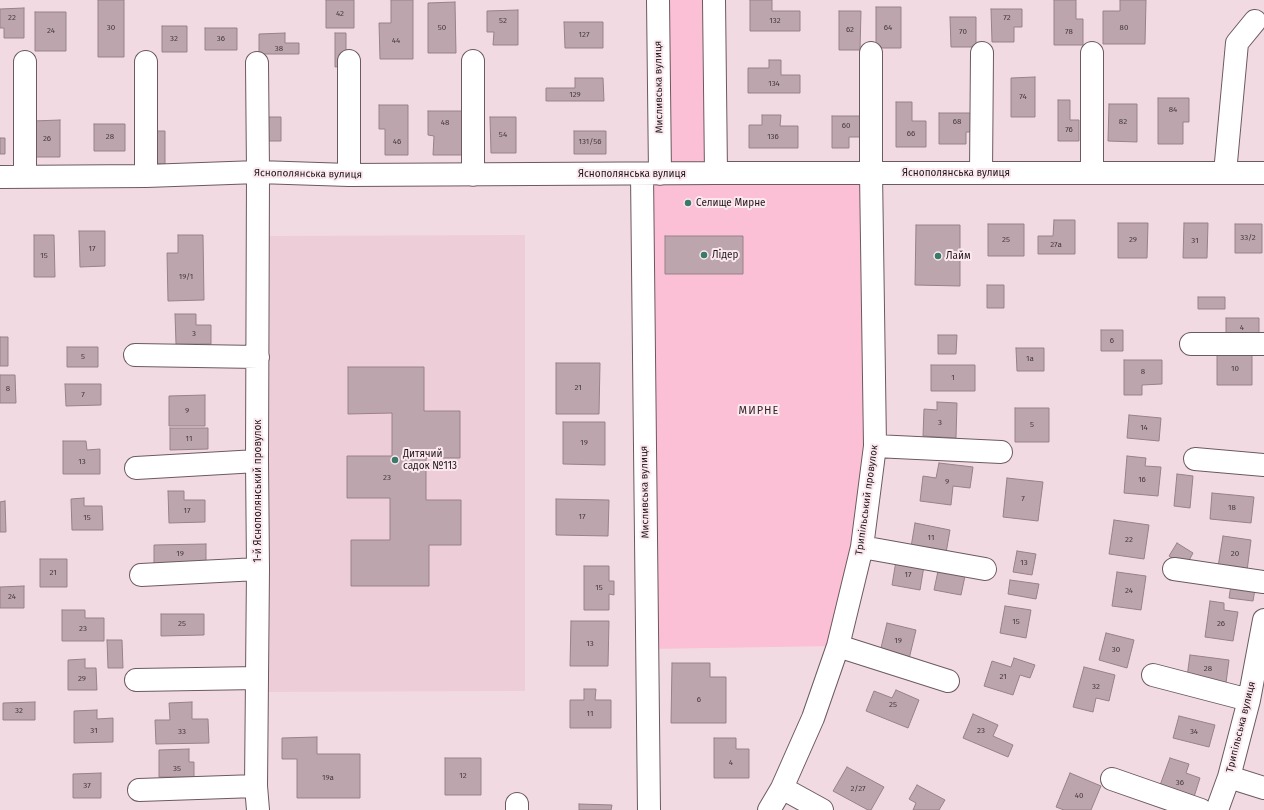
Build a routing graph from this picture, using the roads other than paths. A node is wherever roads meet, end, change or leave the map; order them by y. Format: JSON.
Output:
{"nodes":[{"id":1,"x":658,"y":0,"type":"edge"},
{"id":2,"x":714,"y":0,"type":"edge"},
{"id":3,"x":1255,"y":22,"type":"dead end"},
{"id":4,"x":871,"y":53,"type":"dead end"},
{"id":5,"x":982,"y":53,"type":"dead end"},
{"id":6,"x":1092,"y":53,"type":"dead end"},
{"id":7,"x":349,"y":61,"type":"dead end"},
{"id":8,"x":473,"y":61,"type":"dead end"},
{"id":9,"x":25,"y":62,"type":"dead end"},
{"id":10,"x":146,"y":62,"type":"dead end"},
{"id":11,"x":257,"y":63,"type":"dead end"},
{"id":12,"x":258,"y":172,"type":"junction"},
{"id":13,"x":716,"y":173,"type":"junction"},
{"id":14,"x":871,"y":173,"type":"junction"},
{"id":15,"x":981,"y":173,"type":"junction"},
{"id":16,"x":1092,"y":173,"type":"junction"},
{"id":17,"x":1225,"y":173,"type":"junction"},
{"id":18,"x":1264,"y":173,"type":"edge"},
{"id":19,"x":651,"y":174,"type":"junction"},
{"id":20,"x":349,"y":175,"type":"junction"},
{"id":21,"x":473,"y":175,"type":"junction"},
{"id":22,"x":146,"y":176,"type":"junction"},
{"id":23,"x":0,"y":177,"type":"edge"},
{"id":24,"x":25,"y":177,"type":"junction"},
{"id":25,"x":1190,"y":344,"type":"dead end"},
{"id":26,"x":1264,"y":344,"type":"edge"},
{"id":27,"x":135,"y":355,"type":"dead end"},
{"id":28,"x":258,"y":357,"type":"junction"},
{"id":29,"x":875,"y":446,"type":"junction"},
{"id":30,"x":1001,"y":452,"type":"dead end"},
{"id":31,"x":1195,"y":459,"type":"dead end"},
{"id":32,"x":257,"y":461,"type":"junction"},
{"id":33,"x":1264,"y":465,"type":"edge"},
{"id":34,"x":136,"y":468,"type":"dead end"},
{"id":35,"x":862,"y":547,"type":"junction"},
{"id":36,"x":985,"y":568,"type":"dead end"},
{"id":37,"x":258,"y":569,"type":"junction"},
{"id":38,"x":1174,"y":569,"type":"dead end"},
{"id":39,"x":141,"y":575,"type":"dead end"},
{"id":40,"x":1264,"y":582,"type":"edge"},
{"id":41,"x":1264,"y":620,"type":"edge"},
{"id":42,"x":838,"y":646,"type":"junction"},
{"id":43,"x":1153,"y":675,"type":"dead end"},
{"id":44,"x":257,"y":678,"type":"junction"},
{"id":45,"x":136,"y":680,"type":"dead end"},
{"id":46,"x":948,"y":681,"type":"dead end"},
{"id":47,"x":1255,"y":688,"type":"edge"},
{"id":48,"x":1229,"y":777,"type":"junction"},
{"id":49,"x":1112,"y":780,"type":"dead end"},
{"id":50,"x":256,"y":786,"type":"junction"},
{"id":51,"x":782,"y":788,"type":"junction"},
{"id":52,"x":1264,"y":788,"type":"edge"},
{"id":53,"x":139,"y":790,"type":"dead end"},
{"id":54,"x":258,"y":810,"type":"edge"},
{"id":55,"x":649,"y":810,"type":"edge"},
{"id":56,"x":769,"y":810,"type":"edge"},
{"id":57,"x":822,"y":810,"type":"edge"},
{"id":58,"x":1201,"y":810,"type":"edge"},
{"id":59,"x":1217,"y":810,"type":"edge"}],
"edges":[{"from":1,"to":19,"type":"street","name":"Мисливська вулиця"},
{"from":2,"to":13,"type":"street"},
{"from":3,"to":17,"type":"street"},
{"from":4,"to":14,"type":"street","name":"Трипільський провулок"},
{"from":5,"to":15,"type":"street"},
{"from":6,"to":16,"type":"street"},
{"from":7,"to":20,"type":"street"},
{"from":8,"to":21,"type":"street"},
{"from":9,"to":24,"type":"street"},
{"from":10,"to":22,"type":"street"},
{"from":11,"to":12,"type":"street","name":"1-й Яснополянський провулок"},
{"from":12,"to":20,"type":"street","name":"Яснополянська вулиця"},
{"from":12,"to":22,"type":"street","name":"Яснополянська вулиця"},
{"from":12,"to":28,"type":"street","name":"1-й Яснополянський провулок"},
{"from":13,"to":14,"type":"street","name":"Яснополянська вулиця"},
{"from":13,"to":19,"type":"street","name":"Яснополянська вулиця"},
{"from":14,"to":15,"type":"street","name":"Яснополянська вулиця"},
{"from":14,"to":29,"type":"street","name":"Трипільський провулок"},
{"from":15,"to":16,"type":"street","name":"Яснополянська вулиця"},
{"from":16,"to":17,"type":"street","name":"Яснополянська вулиця"},
{"from":17,"to":18,"type":"street","name":"Яснополянська вулиця"},
{"from":19,"to":21,"type":"street","name":"Яснополянська вулиця"},
{"from":19,"to":55,"type":"street","name":"Мисливська вулиця"},
{"from":20,"to":21,"type":"street","name":"Яснополянська вулиця"},
{"from":22,"to":24,"type":"street","name":"Яснополянська вулиця"},
{"from":23,"to":24,"type":"street","name":"Яснополянська вулиця"},
{"from":25,"to":26,"type":"street"},
{"from":27,"to":28,"type":"street"},
{"from":28,"to":32,"type":"street","name":"1-й Яснополянський провулок"},
{"from":29,"to":30,"type":"street"},
{"from":29,"to":35,"type":"street","name":"Трипільський провулок"},
{"from":31,"to":33,"type":"street"},
{"from":32,"to":34,"type":"street"},
{"from":32,"to":37,"type":"street","name":"1-й Яснополянський провулок"},
{"from":35,"to":36,"type":"street"},
{"from":35,"to":42,"type":"street","name":"Трипільський провулок"},
{"from":37,"to":39,"type":"street"},
{"from":37,"to":44,"type":"street","name":"1-й Яснополянський провулок"},
{"from":38,"to":40,"type":"street"},
{"from":41,"to":47,"type":"street","name":"Трипільська вулиця"},
{"from":42,"to":46,"type":"street"},
{"from":42,"to":51,"type":"street","name":"Трипільський провулок"},
{"from":43,"to":47,"type":"street"},
{"from":44,"to":45,"type":"street"},
{"from":44,"to":50,"type":"street","name":"1-й Яснополянський провулок"},
{"from":47,"to":48,"type":"street","name":"Трипільська вулиця"},
{"from":48,"to":52,"type":"street"},
{"from":48,"to":59,"type":"street","name":"Трипільська вулиця"},
{"from":49,"to":58,"type":"street"},
{"from":50,"to":53,"type":"street"},
{"from":50,"to":54,"type":"street","name":"1-й Яснополянський провулок"},
{"from":51,"to":56,"type":"street","name":"Трипільський провулок"},
{"from":51,"to":57,"type":"street"}]}
